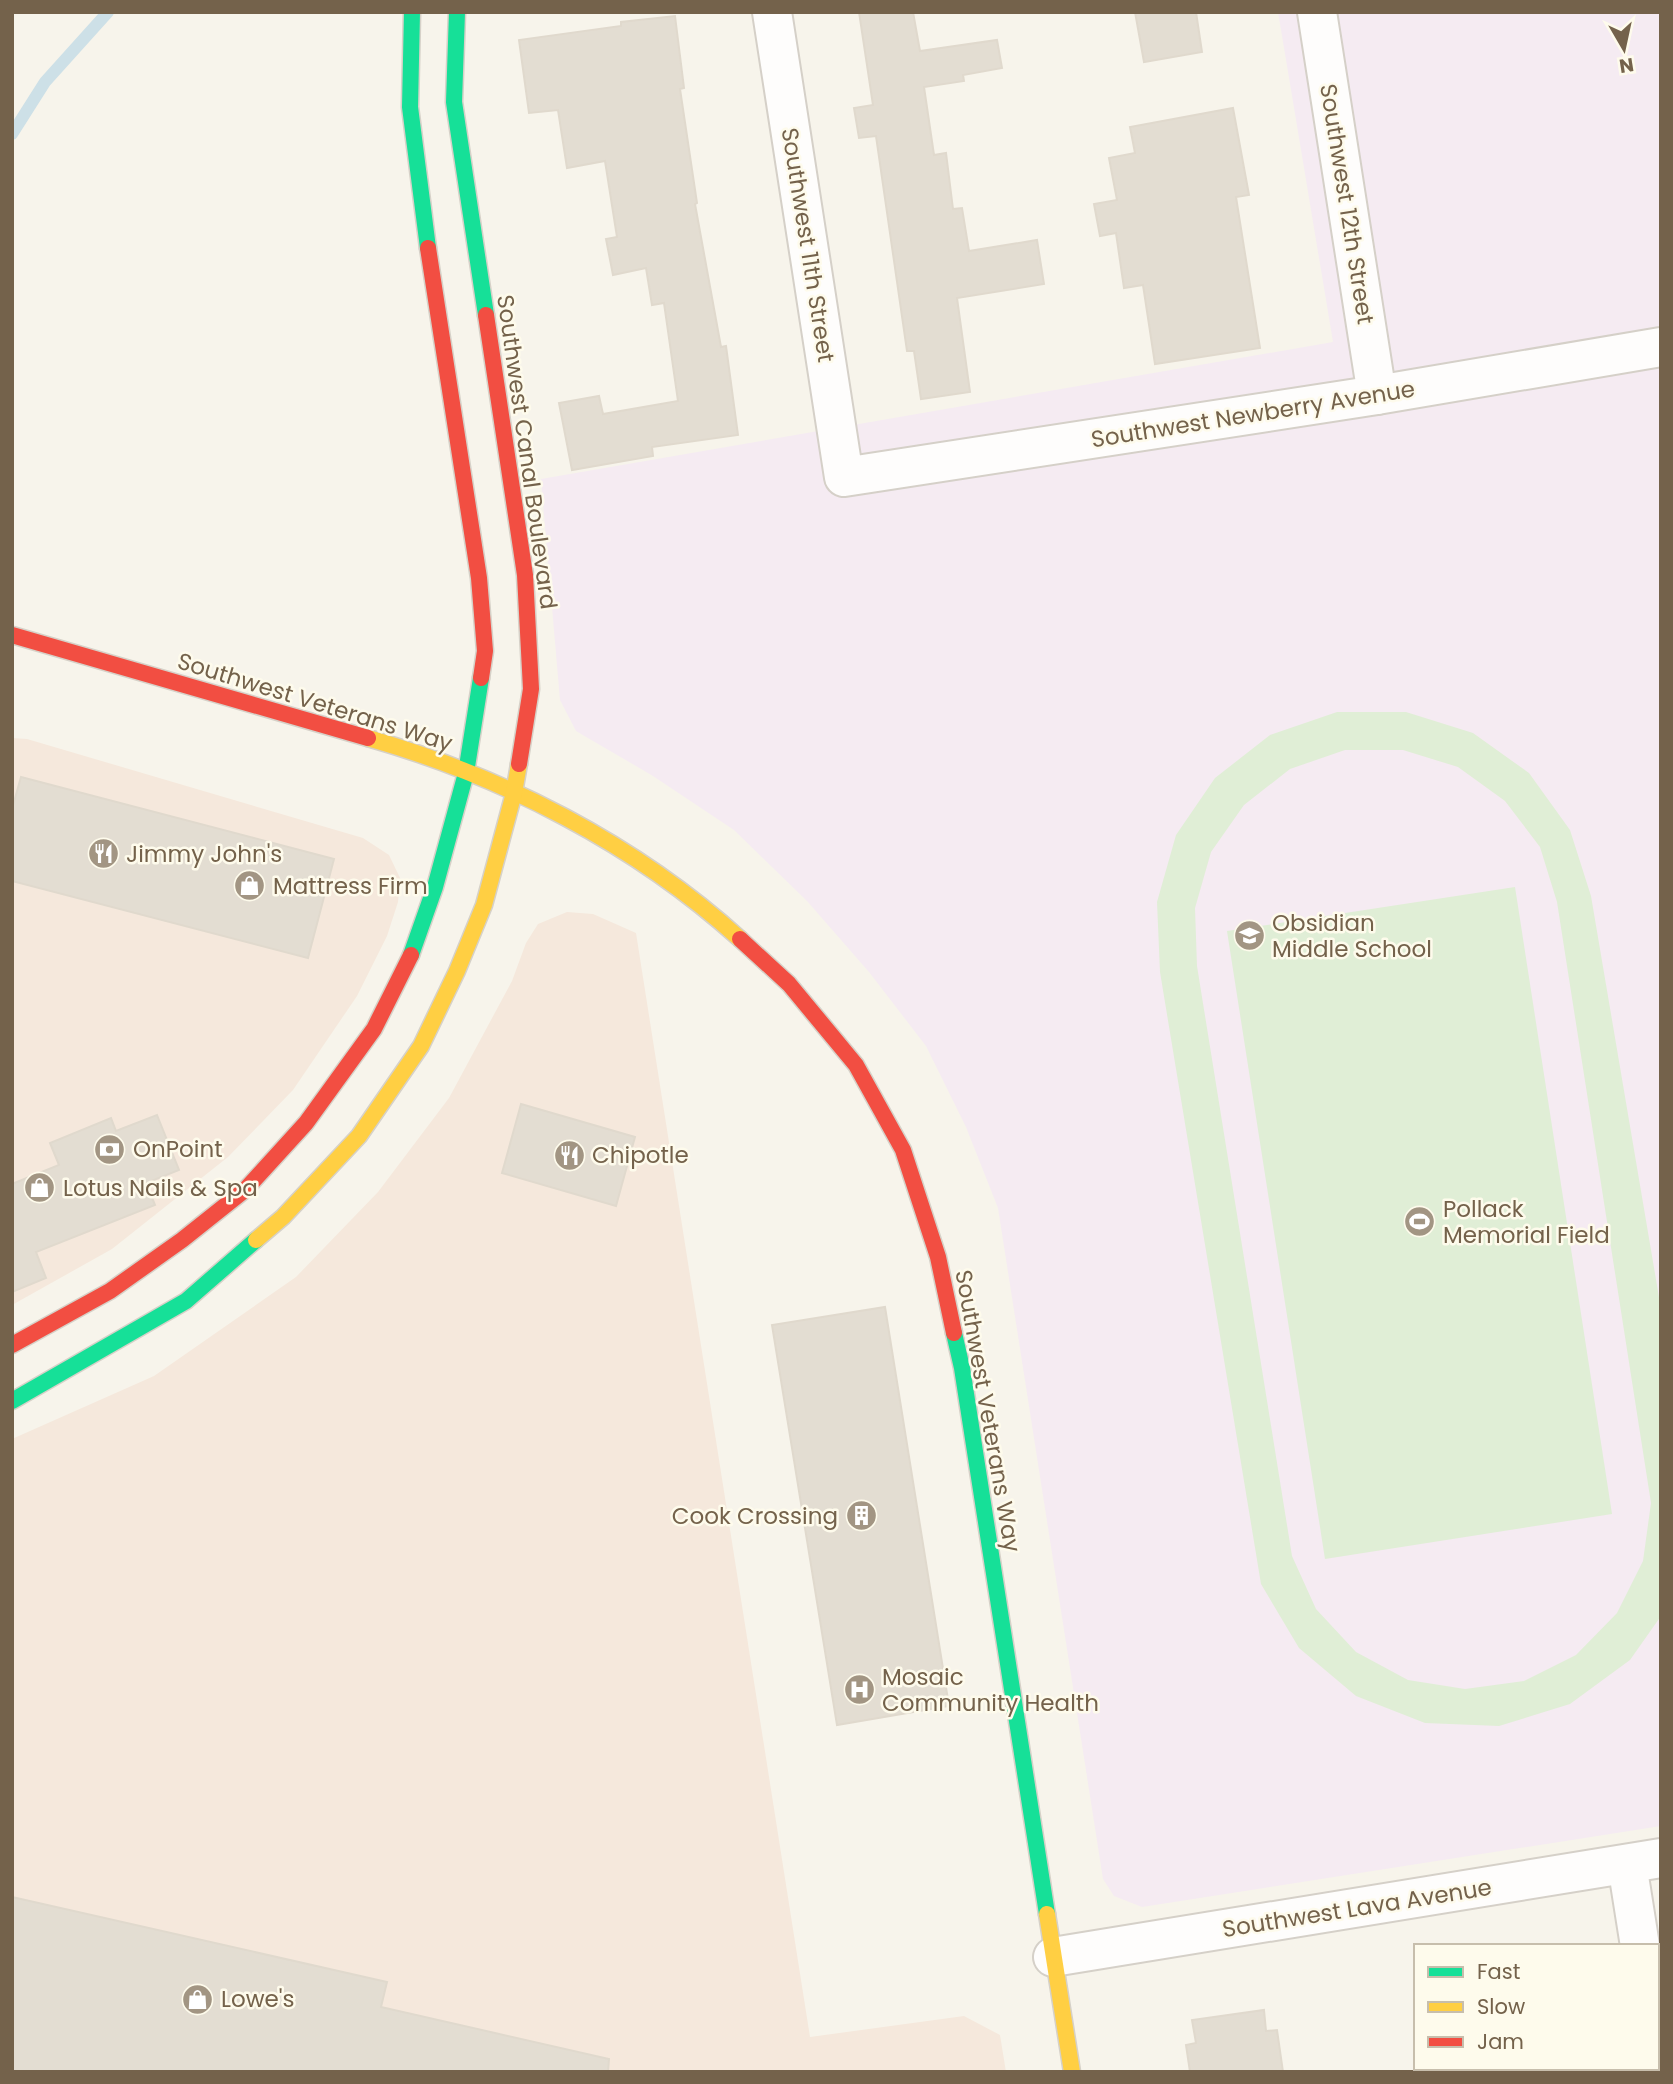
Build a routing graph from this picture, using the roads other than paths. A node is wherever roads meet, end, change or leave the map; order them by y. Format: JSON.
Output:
{"nodes":[{"id":1,"x":412,"y":12,"type":"edge"},
{"id":2,"x":457,"y":12,"type":"edge"},
{"id":3,"x":772,"y":12,"type":"edge"},
{"id":4,"x":1317,"y":12,"type":"edge"},
{"id":5,"x":1661,"y":347,"type":"edge"},
{"id":6,"x":1377,"y":396,"type":"junction"},
{"id":7,"x":844,"y":477,"type":"joint"},
{"id":8,"x":12,"y":635,"type":"edge"},
{"id":9,"x":466,"y":773,"type":"junction"},
{"id":10,"x":514,"y":793,"type":"junction"},
{"id":11,"x":12,"y":1345,"type":"edge"},
{"id":12,"x":12,"y":1401,"type":"edge"},
{"id":13,"x":1644,"y":1861,"type":"edge"},
{"id":14,"x":1640,"y":1944,"type":"edge"},
{"id":15,"x":1053,"y":1957,"type":"junction"},
{"id":16,"x":1072,"y":2072,"type":"edge"}],
"edges":[{"from":1,"to":9,"type":"main road"},
{"from":2,"to":10,"type":"main road","name":"Southwest Canal Boulevard"},
{"from":3,"to":7,"type":"street","name":"Southwest 11th Street"},
{"from":4,"to":6,"type":"street","name":"Southwest 12th Street"},
{"from":5,"to":6,"type":"street","name":"Southwest Newberry Avenue"},
{"from":6,"to":7,"type":"street","name":"Southwest Newberry Avenue"},
{"from":8,"to":9,"type":"main road","name":"Southwest Veterans Way"},
{"from":9,"to":10,"type":"main road","name":"Southwest Veterans Way"},
{"from":9,"to":11,"type":"main road"},
{"from":10,"to":12,"type":"main road","name":"Southwest Canal Boulevard"},
{"from":10,"to":15,"type":"main road","name":"Southwest Veterans Way"},
{"from":13,"to":14,"type":"street"},
{"from":13,"to":15,"type":"street","name":"Southwest Lava Avenue"},
{"from":15,"to":16,"type":"main road","name":"Southwest Veterans Way"}]}
